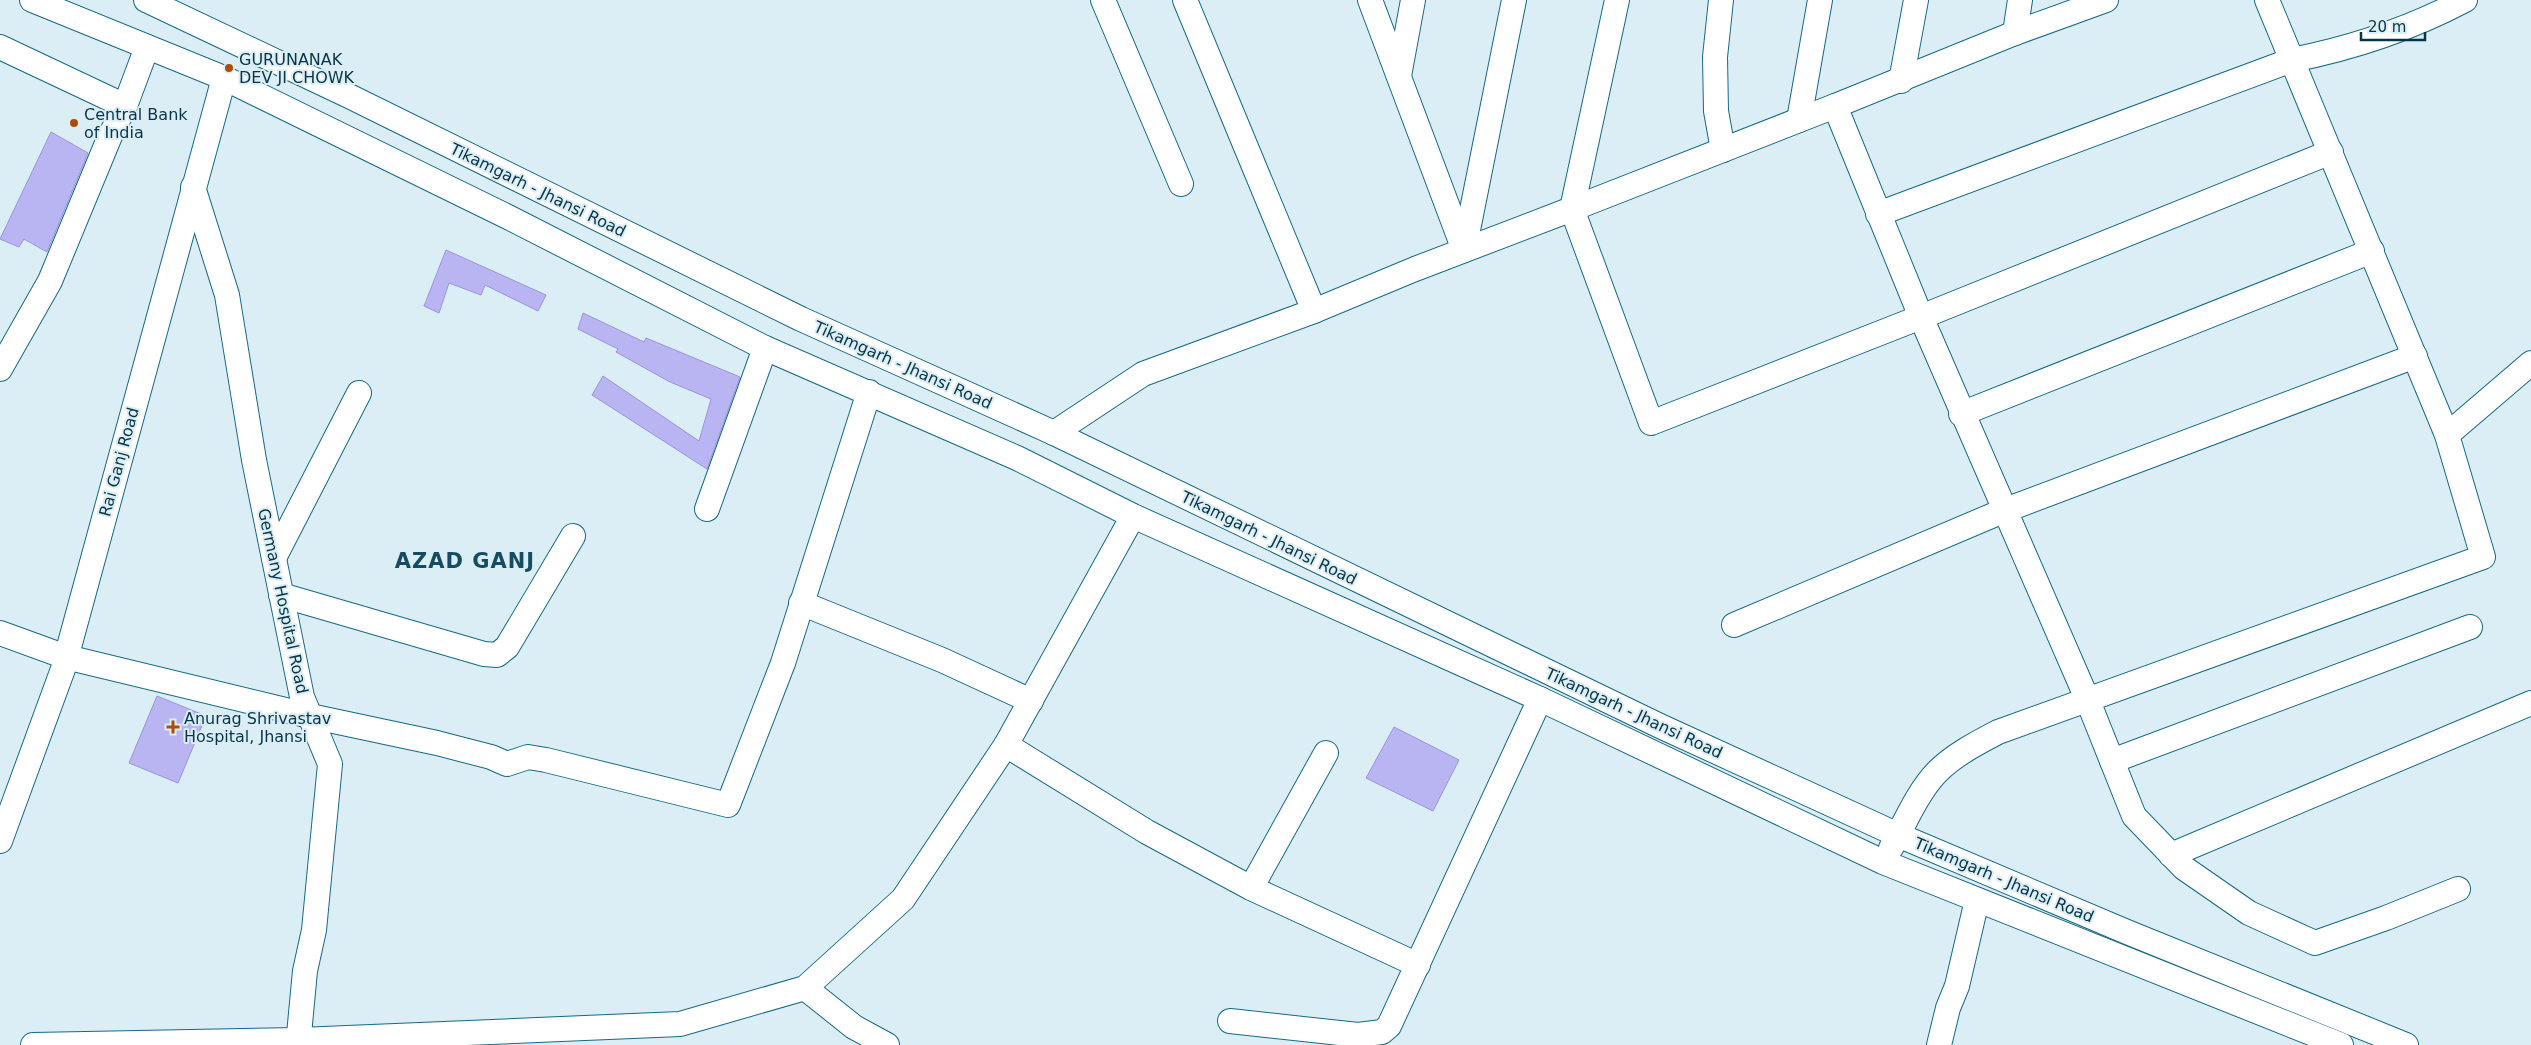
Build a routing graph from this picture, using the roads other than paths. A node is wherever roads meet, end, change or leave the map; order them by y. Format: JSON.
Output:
{"nodes":[{"id":1,"x":32,"y":0,"type":"edge"},
{"id":2,"x":146,"y":0,"type":"edge"},
{"id":3,"x":1103,"y":0,"type":"edge"},
{"id":4,"x":1185,"y":0,"type":"edge"},
{"id":5,"x":1370,"y":0,"type":"edge"},
{"id":6,"x":1413,"y":0,"type":"edge"},
{"id":7,"x":1514,"y":0,"type":"edge"},
{"id":8,"x":1617,"y":0,"type":"edge"},
{"id":9,"x":1721,"y":0,"type":"edge"},
{"id":10,"x":1820,"y":0,"type":"edge"},
{"id":11,"x":1916,"y":0,"type":"edge"},
{"id":12,"x":2020,"y":0,"type":"edge"},
{"id":13,"x":2106,"y":0,"type":"edge"},
{"id":14,"x":2267,"y":0,"type":"edge"},
{"id":15,"x":2465,"y":0,"type":"edge"},
{"id":16,"x":2015,"y":33,"type":"junction"},
{"id":17,"x":0,"y":47,"type":"edge"},
{"id":18,"x":147,"y":47,"type":"junction"},
{"id":19,"x":2292,"y":60,"type":"junction"},
{"id":20,"x":1399,"y":76,"type":"junction"},
{"id":21,"x":224,"y":78,"type":"junction"},
{"id":22,"x":1901,"y":81,"type":"junction"},
{"id":23,"x":125,"y":106,"type":"junction"},
{"id":24,"x":1835,"y":106,"type":"junction"},
{"id":25,"x":1800,"y":120,"type":"junction"},
{"id":26,"x":1723,"y":150,"type":"junction"},
{"id":27,"x":2331,"y":152,"type":"junction"},
{"id":28,"x":1181,"y":184,"type":"dead end"},
{"id":29,"x":193,"y":187,"type":"junction"},
{"id":30,"x":1572,"y":209,"type":"junction"},
{"id":31,"x":1878,"y":214,"type":"junction"},
{"id":32,"x":1464,"y":250,"type":"junction"},
{"id":33,"x":2372,"y":251,"type":"junction"},
{"id":34,"x":1314,"y":311,"type":"junction"},
{"id":35,"x":1921,"y":317,"type":"junction"},
{"id":36,"x":765,"y":348,"type":"junction"},
{"id":37,"x":2415,"y":356,"type":"junction"},
{"id":38,"x":2531,"y":363,"type":"edge"},
{"id":39,"x":0,"y":369,"type":"edge"},
{"id":40,"x":869,"y":392,"type":"junction"},
{"id":41,"x":359,"y":393,"type":"dead end"},
{"id":42,"x":1962,"y":414,"type":"junction"},
{"id":43,"x":1054,"y":433,"type":"junction"},
{"id":44,"x":2447,"y":436,"type":"junction"},
{"id":45,"x":707,"y":509,"type":"dead end"},
{"id":46,"x":2003,"y":511,"type":"junction"},
{"id":47,"x":1133,"y":516,"type":"junction"},
{"id":48,"x":1248,"y":528,"type":"junction"},
{"id":49,"x":573,"y":536,"type":"dead end"},
{"id":50,"x":274,"y":558,"type":"junction"},
{"id":51,"x":1230,"y":560,"type":"junction"},
{"id":52,"x":281,"y":595,"type":"junction"},
{"id":53,"x":801,"y":603,"type":"junction"},
{"id":54,"x":1734,"y":625,"type":"dead end"},
{"id":55,"x":2470,"y":627,"type":"dead end"},
{"id":56,"x":0,"y":634,"type":"edge"},
{"id":57,"x":66,"y":658,"type":"junction"},
{"id":58,"x":1540,"y":699,"type":"junction"},
{"id":59,"x":1031,"y":701,"type":"junction"},
{"id":60,"x":2088,"y":701,"type":"junction"},
{"id":61,"x":2531,"y":703,"type":"edge"},
{"id":62,"x":310,"y":716,"type":"junction"},
{"id":63,"x":1006,"y":745,"type":"junction"},
{"id":64,"x":1326,"y":753,"type":"dead end"},
{"id":65,"x":2112,"y":761,"type":"junction"},
{"id":66,"x":1898,"y":835,"type":"junction"},
{"id":67,"x":0,"y":842,"type":"edge"},
{"id":68,"x":2171,"y":855,"type":"junction"},
{"id":69,"x":1883,"y":862,"type":"junction"},
{"id":70,"x":1251,"y":888,"type":"junction"},
{"id":71,"x":2458,"y":889,"type":"dead end"},
{"id":72,"x":1977,"y":900,"type":"junction"},
{"id":73,"x":1418,"y":965,"type":"junction"},
{"id":74,"x":805,"y":988,"type":"junction"},
{"id":75,"x":1230,"y":1021,"type":"dead end"},
{"id":76,"x":852,"y":1035,"type":"edge"},
{"id":77,"x":298,"y":1042,"type":"edge"},
{"id":78,"x":33,"y":1045,"type":"edge"},
{"id":79,"x":887,"y":1045,"type":"edge"},
{"id":80,"x":1939,"y":1045,"type":"edge"},
{"id":81,"x":2342,"y":1045,"type":"edge"},
{"id":82,"x":2406,"y":1045,"type":"edge"}],
"edges":[{"from":1,"to":18,"type":"street"},
{"from":2,"to":43,"type":"street","name":"Tikamgarh - Jhansi Road"},
{"from":3,"to":28,"type":"street"},
{"from":4,"to":34,"type":"street"},
{"from":5,"to":20,"type":"street"},
{"from":6,"to":20,"type":"street"},
{"from":7,"to":32,"type":"street"},
{"from":8,"to":30,"type":"street"},
{"from":9,"to":26,"type":"street"},
{"from":10,"to":25,"type":"street"},
{"from":11,"to":22,"type":"street"},
{"from":12,"to":16,"type":"street"},
{"from":13,"to":16,"type":"street"},
{"from":14,"to":19,"type":"street"},
{"from":15,"to":19,"type":"street"},
{"from":16,"to":22,"type":"street"},
{"from":17,"to":23,"type":"street"},
{"from":18,"to":21,"type":"street"},
{"from":18,"to":23,"type":"street"},
{"from":19,"to":27,"type":"street"},
{"from":19,"to":31,"type":"street"},
{"from":20,"to":32,"type":"street"},
{"from":21,"to":29,"type":"street","name":"Rai Ganj Road"},
{"from":21,"to":36,"type":"street"},
{"from":22,"to":24,"type":"street"},
{"from":23,"to":39,"type":"street"},
{"from":24,"to":25,"type":"street"},
{"from":24,"to":31,"type":"street"},
{"from":25,"to":26,"type":"street"},
{"from":26,"to":30,"type":"street"},
{"from":27,"to":33,"type":"street"},
{"from":27,"to":35,"type":"street"},
{"from":29,"to":50,"type":"street","name":"Germany Hospital Road"},
{"from":29,"to":57,"type":"street","name":"Rai Ganj Road"},
{"from":30,"to":32,"type":"street"},
{"from":30,"to":35,"type":"street"},
{"from":31,"to":35,"type":"street"},
{"from":32,"to":34,"type":"street"},
{"from":33,"to":37,"type":"street"},
{"from":33,"to":42,"type":"street"},
{"from":34,"to":43,"type":"street"},
{"from":35,"to":42,"type":"street"},
{"from":36,"to":40,"type":"street"},
{"from":36,"to":45,"type":"street"},
{"from":37,"to":44,"type":"street"},
{"from":37,"to":46,"type":"street"},
{"from":38,"to":44,"type":"street"},
{"from":40,"to":47,"type":"street"},
{"from":40,"to":53,"type":"street"},
{"from":41,"to":50,"type":"street"},
{"from":42,"to":46,"type":"street"},
{"from":43,"to":48,"type":"street","name":"Tikamgarh - Jhansi Road"},
{"from":44,"to":60,"type":"street"},
{"from":46,"to":54,"type":"street"},
{"from":46,"to":60,"type":"street"},
{"from":47,"to":51,"type":"street"},
{"from":47,"to":59,"type":"street"},
{"from":48,"to":51,"type":"street"},
{"from":48,"to":66,"type":"street","name":"Tikamgarh - Jhansi Road"},
{"from":49,"to":52,"type":"street"},
{"from":50,"to":52,"type":"street","name":"Germany Hospital Road"},
{"from":51,"to":58,"type":"street"},
{"from":52,"to":62,"type":"street","name":"Germany Hospital Road"},
{"from":53,"to":59,"type":"street"},
{"from":53,"to":62,"type":"street"},
{"from":55,"to":65,"type":"street"},
{"from":56,"to":57,"type":"street"},
{"from":57,"to":62,"type":"street"},
{"from":57,"to":67,"type":"street","name":"Rai Ganj Road"},
{"from":58,"to":69,"type":"street"},
{"from":58,"to":73,"type":"street"},
{"from":59,"to":63,"type":"street"},
{"from":60,"to":65,"type":"street"},
{"from":60,"to":66,"type":"street"},
{"from":61,"to":68,"type":"street"},
{"from":62,"to":77,"type":"street","name":"Germany Hospital Road"},
{"from":63,"to":70,"type":"street"},
{"from":63,"to":74,"type":"street"},
{"from":64,"to":70,"type":"street"},
{"from":65,"to":68,"type":"street"},
{"from":66,"to":69,"type":"street"},
{"from":66,"to":82,"type":"street","name":"Tikamgarh - Jhansi Road"},
{"from":68,"to":71,"type":"street"},
{"from":69,"to":72,"type":"street"},
{"from":70,"to":73,"type":"street"},
{"from":72,"to":80,"type":"street"},
{"from":72,"to":81,"type":"street"},
{"from":73,"to":75,"type":"street"},
{"from":74,"to":76,"type":"street"},
{"from":74,"to":77,"type":"street"},
{"from":76,"to":79,"type":"street"},
{"from":77,"to":78,"type":"street"}]}
